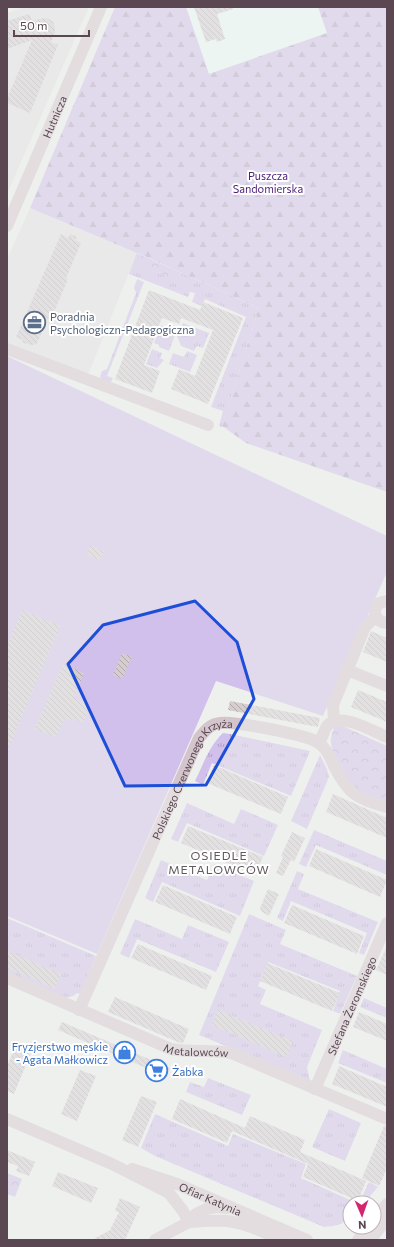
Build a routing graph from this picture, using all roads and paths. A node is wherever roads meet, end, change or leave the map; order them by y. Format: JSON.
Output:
{"nodes":[{"id":1,"x":101,"y":7,"type":"edge"},
{"id":2,"x":7,"y":226,"type":"edge"},
{"id":3,"x":7,"y":349,"type":"edge"},
{"id":4,"x":208,"y":425,"type":"dead end"},
{"id":5,"x":387,"y":601,"type":"edge"},
{"id":6,"x":376,"y":616,"type":"junction"},
{"id":7,"x":387,"y":623,"type":"edge"},
{"id":8,"x":347,"y":670,"type":"junction"},
{"id":9,"x":387,"y":686,"type":"edge"},
{"id":10,"x":334,"y":720,"type":"junction"},
{"id":11,"x":387,"y":737,"type":"edge"},
{"id":12,"x":319,"y":743,"type":"junction"},
{"id":13,"x":387,"y":807,"type":"edge"},
{"id":14,"x":387,"y":923,"type":"edge"},
{"id":15,"x":7,"y":978,"type":"edge"},
{"id":16,"x":79,"y":1010,"type":"junction"},
{"id":17,"x":315,"y":1089,"type":"junction"},
{"id":18,"x":7,"y":1119,"type":"edge"},
{"id":19,"x":387,"y":1119,"type":"edge"},
{"id":20,"x":112,"y":1164,"type":"junction"},
{"id":21,"x":387,"y":1204,"type":"edge"},
{"id":22,"x":232,"y":1208,"type":"junction"},
{"id":23,"x":382,"y":1220,"type":"edge"},
{"id":24,"x":189,"y":1222,"type":"junction"},
{"id":25,"x":155,"y":1240,"type":"edge"},
{"id":26,"x":282,"y":1240,"type":"edge"},
{"id":27,"x":307,"y":1240,"type":"edge"}],
"edges":[{"from":1,"to":2,"type":"street","name":"Hutnicza"},
{"from":3,"to":4,"type":"street"},
{"from":5,"to":6,"type":"street"},
{"from":6,"to":7,"type":"street"},
{"from":6,"to":8,"type":"street"},
{"from":8,"to":9,"type":"street"},
{"from":8,"to":10,"type":"street"},
{"from":10,"to":11,"type":"street"},
{"from":10,"to":12,"type":"street"},
{"from":12,"to":13,"type":"street"},
{"from":12,"to":16,"type":"street","name":"Polskiego Czerwonego Krzyża"},
{"from":14,"to":17,"type":"street","name":"Stefana Żeromskiego"},
{"from":15,"to":16,"type":"street","name":"Metalowców"},
{"from":16,"to":17,"type":"street","name":"Metalowców"},
{"from":17,"to":19,"type":"street","name":"Metalowców"},
{"from":18,"to":20,"type":"street","name":"Ofiar Katynia"},
{"from":20,"to":22,"type":"street","name":"Ofiar Katynia"},
{"from":20,"to":24,"type":"street","name":"Ofiar Katynia"},
{"from":21,"to":23,"type":"street"},
{"from":22,"to":24,"type":"street"},
{"from":22,"to":27,"type":"street","name":"Ofiar Katynia"},
{"from":24,"to":25,"type":"street"},
{"from":24,"to":26,"type":"street","name":"Ofiar Katynia"}]}
